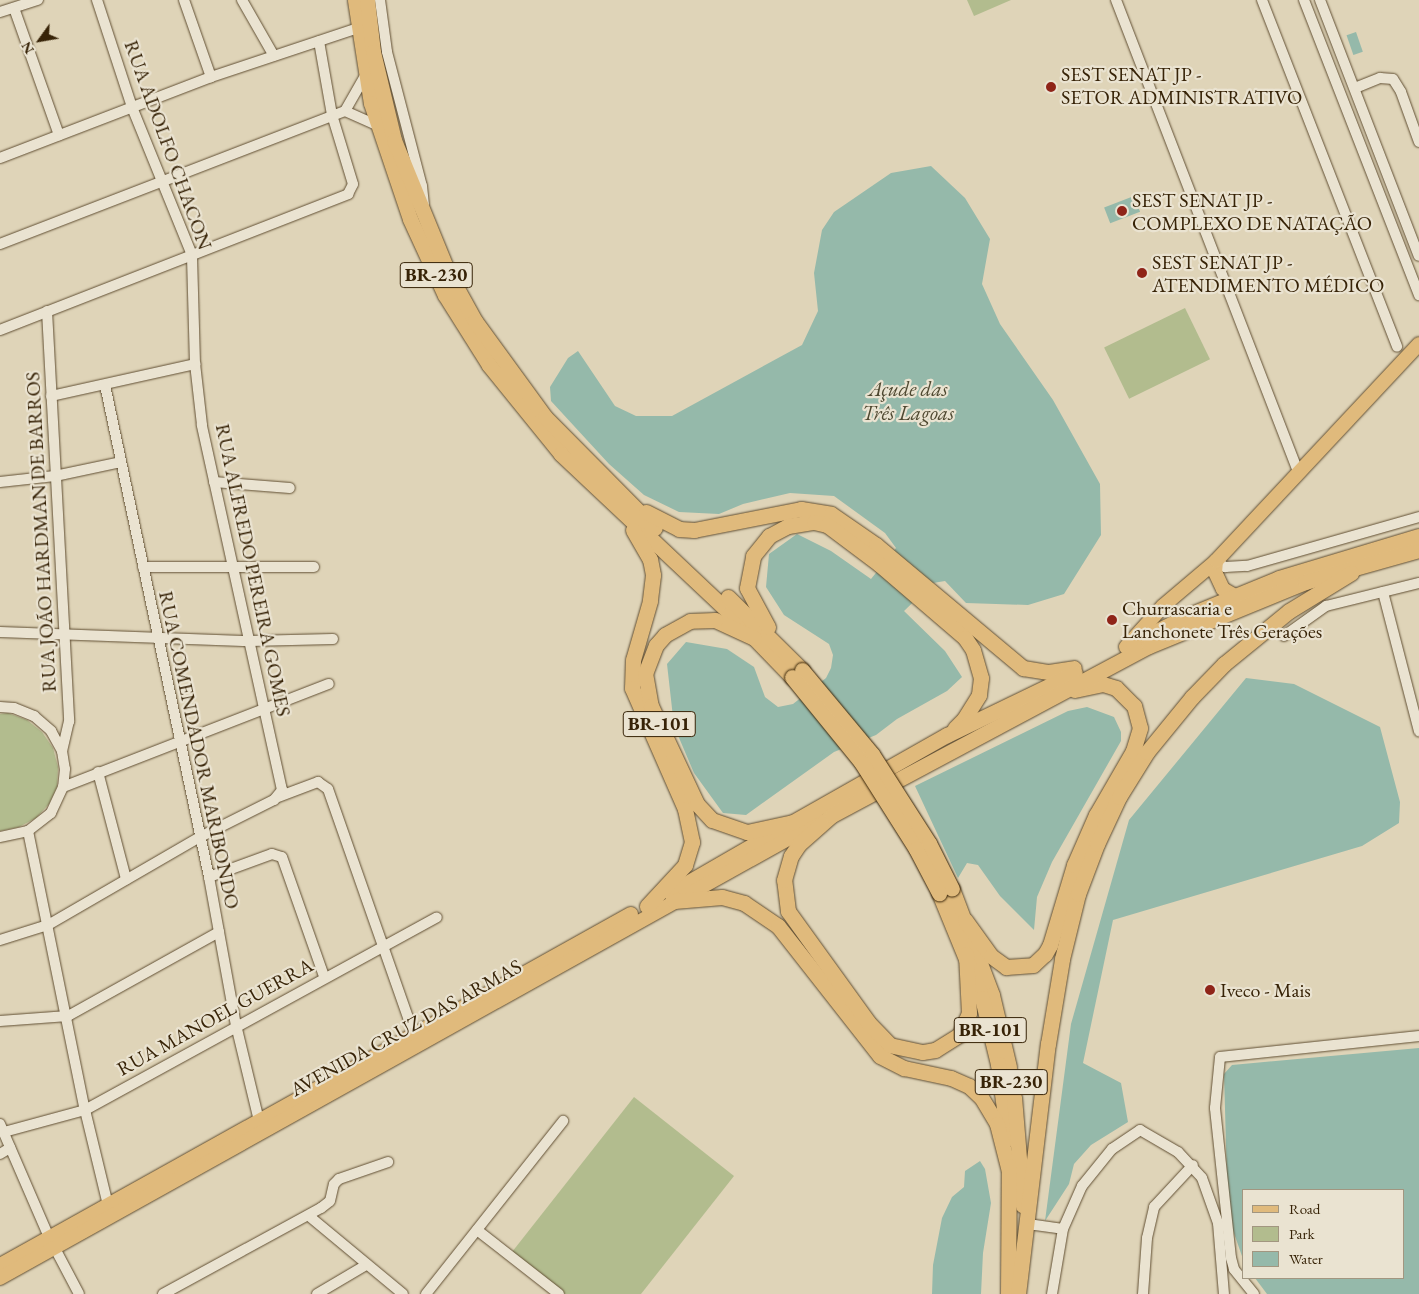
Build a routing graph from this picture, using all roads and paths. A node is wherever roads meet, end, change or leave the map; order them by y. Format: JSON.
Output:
{"nodes":[{"id":1,"x":38,"y":0,"type":"edge"},
{"id":2,"x":97,"y":0,"type":"edge"},
{"id":3,"x":184,"y":0,"type":"edge"},
{"id":4,"x":242,"y":0,"type":"edge"},
{"id":5,"x":355,"y":0,"type":"edge"},
{"id":6,"x":367,"y":0,"type":"edge"},
{"id":7,"x":380,"y":0,"type":"edge"},
{"id":8,"x":1116,"y":0,"type":"edge"},
{"id":9,"x":1262,"y":0,"type":"edge"},
{"id":10,"x":1304,"y":0,"type":"edge"},
{"id":11,"x":1320,"y":0,"type":"edge"},
{"id":12,"x":14,"y":8,"type":"junction"},
{"id":13,"x":0,"y":12,"type":"edge"},
{"id":14,"x":358,"y":28,"type":"junction"},
{"id":15,"x":319,"y":41,"type":"junction"},
{"id":16,"x":274,"y":56,"type":"junction"},
{"id":17,"x":365,"y":76,"type":"junction"},
{"id":18,"x":211,"y":77,"type":"junction"},
{"id":19,"x":1355,"y":88,"type":"junction"},
{"id":20,"x":132,"y":108,"type":"junction"},
{"id":21,"x":345,"y":111,"type":"junction"},
{"id":22,"x":332,"y":116,"type":"junction"},
{"id":23,"x":377,"y":125,"type":"junction"},
{"id":24,"x":59,"y":135,"type":"junction"},
{"id":25,"x":1419,"y":142,"type":"edge"},
{"id":26,"x":0,"y":158,"type":"edge"},
{"id":27,"x":162,"y":182,"type":"junction"},
{"id":28,"x":424,"y":218,"type":"junction"},
{"id":29,"x":0,"y":244,"type":"edge"},
{"id":30,"x":192,"y":255,"type":"junction"},
{"id":31,"x":1419,"y":256,"type":"edge"},
{"id":32,"x":1419,"y":295,"type":"edge"},
{"id":33,"x":47,"y":311,"type":"junction"},
{"id":34,"x":0,"y":330,"type":"edge"},
{"id":35,"x":1419,"y":344,"type":"edge"},
{"id":36,"x":1397,"y":347,"type":"dead end"},
{"id":37,"x":195,"y":364,"type":"junction"},
{"id":38,"x":105,"y":385,"type":"junction"},
{"id":39,"x":51,"y":396,"type":"junction"},
{"id":40,"x":121,"y":462,"type":"junction"},
{"id":41,"x":1299,"y":474,"type":"junction"},
{"id":42,"x":55,"y":476,"type":"junction"},
{"id":43,"x":0,"y":482,"type":"edge"},
{"id":44,"x":214,"y":482,"type":"junction"},
{"id":45,"x":290,"y":488,"type":"dead end"},
{"id":46,"x":616,"y":499,"type":"junction"},
{"id":47,"x":1419,"y":517,"type":"edge"},
{"id":48,"x":1419,"y":536,"type":"edge"},
{"id":49,"x":1419,"y":550,"type":"edge"},
{"id":50,"x":883,"y":560,"type":"junction"},
{"id":51,"x":1216,"y":561,"type":"junction"},
{"id":52,"x":1370,"y":562,"type":"junction"},
{"id":53,"x":143,"y":567,"type":"junction"},
{"id":54,"x":236,"y":567,"type":"junction"},
{"id":55,"x":314,"y":567,"type":"dead end"},
{"id":56,"x":1419,"y":583,"type":"edge"},
{"id":57,"x":1383,"y":592,"type":"junction"},
{"id":58,"x":924,"y":596,"type":"junction"},
{"id":59,"x":1235,"y":596,"type":"junction"},
{"id":60,"x":0,"y":632,"type":"edge"},
{"id":61,"x":65,"y":634,"type":"junction"},
{"id":62,"x":1284,"y":636,"type":"dead end"},
{"id":63,"x":157,"y":638,"type":"junction"},
{"id":64,"x":754,"y":638,"type":"junction"},
{"id":65,"x":333,"y":639,"type":"dead end"},
{"id":66,"x":250,"y":641,"type":"junction"},
{"id":67,"x":1126,"y":647,"type":"junction"},
{"id":68,"x":787,"y":653,"type":"junction"},
{"id":69,"x":1088,"y":666,"type":"junction"},
{"id":70,"x":797,"y":673,"type":"junction"},
{"id":71,"x":329,"y":684,"type":"dead end"},
{"id":72,"x":1047,"y":698,"type":"junction"},
{"id":73,"x":0,"y":707,"type":"edge"},
{"id":74,"x":266,"y":710,"type":"junction"},
{"id":75,"x":1419,"y":731,"type":"edge"},
{"id":76,"x":947,"y":736,"type":"junction"},
{"id":77,"x":180,"y":741,"type":"junction"},
{"id":78,"x":62,"y":751,"type":"junction"},
{"id":79,"x":98,"y":772,"type":"junction"},
{"id":80,"x":63,"y":787,"type":"junction"},
{"id":81,"x":278,"y":797,"type":"junction"},
{"id":82,"x":832,"y":814,"type":"junction"},
{"id":83,"x":793,"y":822,"type":"junction"},
{"id":84,"x":28,"y":831,"type":"junction"},
{"id":85,"x":0,"y":837,"type":"edge"},
{"id":86,"x":200,"y":837,"type":"junction"},
{"id":87,"x":209,"y":877,"type":"junction"},
{"id":88,"x":126,"y":879,"type":"junction"},
{"id":89,"x":946,"y":891,"type":"junction"},
{"id":90,"x":674,"y":901,"type":"junction"},
{"id":91,"x":647,"y":906,"type":"junction"},
{"id":92,"x":437,"y":916,"type":"dead end"},
{"id":93,"x":965,"y":920,"type":"junction"},
{"id":94,"x":48,"y":925,"type":"junction"},
{"id":95,"x":219,"y":932,"type":"junction"},
{"id":96,"x":0,"y":940,"type":"edge"},
{"id":97,"x":384,"y":944,"type":"junction"},
{"id":98,"x":966,"y":954,"type":"junction"},
{"id":99,"x":324,"y":976,"type":"junction"},
{"id":100,"x":68,"y":1016,"type":"junction"},
{"id":101,"x":0,"y":1021,"type":"edge"},
{"id":102,"x":236,"y":1026,"type":"junction"},
{"id":103,"x":414,"y":1034,"type":"junction"},
{"id":104,"x":1419,"y":1036,"type":"edge"},
{"id":105,"x":85,"y":1110,"type":"junction"},
{"id":106,"x":259,"y":1121,"type":"junction"},
{"id":107,"x":563,"y":1121,"type":"dead end"},
{"id":108,"x":2,"y":1128,"type":"edge"},
{"id":109,"x":10,"y":1148,"type":"junction"},
{"id":110,"x":0,"y":1154,"type":"edge"},
{"id":111,"x":388,"y":1162,"type":"dead end"},
{"id":112,"x":1193,"y":1165,"type":"junction"},
{"id":113,"x":1010,"y":1175,"type":"junction"},
{"id":114,"x":108,"y":1205,"type":"junction"},
{"id":115,"x":309,"y":1216,"type":"junction"},
{"id":116,"x":1028,"y":1224,"type":"junction"},
{"id":117,"x":1063,"y":1229,"type":"junction"},
{"id":118,"x":477,"y":1230,"type":"junction"},
{"id":119,"x":51,"y":1242,"type":"junction"},
{"id":120,"x":1023,"y":1250,"type":"junction"},
{"id":121,"x":0,"y":1265,"type":"edge"},
{"id":122,"x":366,"y":1265,"type":"junction"},
{"id":123,"x":0,"y":1278,"type":"edge"},
{"id":124,"x":79,"y":1294,"type":"edge"},
{"id":125,"x":163,"y":1294,"type":"edge"},
{"id":126,"x":317,"y":1294,"type":"edge"},
{"id":127,"x":403,"y":1294,"type":"edge"},
{"id":128,"x":426,"y":1294,"type":"edge"},
{"id":129,"x":559,"y":1294,"type":"edge"},
{"id":130,"x":1008,"y":1294,"type":"edge"},
{"id":131,"x":1018,"y":1294,"type":"edge"},
{"id":132,"x":1052,"y":1294,"type":"edge"},
{"id":133,"x":1143,"y":1294,"type":"edge"},
{"id":134,"x":1224,"y":1294,"type":"edge"},
{"id":135,"x":1254,"y":1294,"type":"edge"}],
"edges":[{"from":1,"to":12,"type":"street"},
{"from":2,"to":20,"type":"street","name":"RUA ADOLFO CHACON"},
{"from":3,"to":18,"type":"street"},
{"from":4,"to":16,"type":"street"},
{"from":5,"to":14,"type":"highway","number":"BR-230"},
{"from":6,"to":28,"type":"highway","number":"BR-230"},
{"from":7,"to":28,"type":"street"},
{"from":8,"to":41,"type":"street"},
{"from":9,"to":36,"type":"street"},
{"from":10,"to":32,"type":"street"},
{"from":11,"to":19,"type":"street"},
{"from":12,"to":13,"type":"street"},
{"from":12,"to":24,"type":"street"},
{"from":14,"to":15,"type":"street"},
{"from":14,"to":17,"type":"highway","number":"BR-230"},
{"from":15,"to":16,"type":"street"},
{"from":15,"to":22,"type":"street"},
{"from":16,"to":18,"type":"street"},
{"from":17,"to":21,"type":"street"},
{"from":17,"to":23,"type":"highway","number":"BR-230"},
{"from":18,"to":20,"type":"street"},
{"from":19,"to":25,"type":"street"},
{"from":19,"to":31,"type":"street"},
{"from":20,"to":24,"type":"street"},
{"from":20,"to":27,"type":"street","name":"RUA ADOLFO CHACON"},
{"from":21,"to":22,"type":"street"},
{"from":21,"to":23,"type":"street"},
{"from":22,"to":27,"type":"street"},
{"from":22,"to":30,"type":"street"},
{"from":23,"to":46,"type":"highway","number":"BR-230"},
{"from":24,"to":26,"type":"street"},
{"from":27,"to":29,"type":"street"},
{"from":27,"to":30,"type":"street","name":"RUA ADOLFO CHACON"},
{"from":28,"to":46,"type":"highway","number":"BR-230"},
{"from":30,"to":33,"type":"street"},
{"from":30,"to":37,"type":"street","name":"RUA ADOLFO CHACON"},
{"from":33,"to":34,"type":"street"},
{"from":33,"to":39,"type":"street","name":"RUA JOÃO HARDMAN DE BARROS"},
{"from":35,"to":41,"type":"main road"},
{"from":37,"to":38,"type":"street"},
{"from":37,"to":44,"type":"street","name":"RUA ALFREDO PEREIRA GOMES"},
{"from":38,"to":39,"type":"street"},
{"from":38,"to":40,"type":"street","name":"RUA COMENDADOR MARIBONDO"},
{"from":39,"to":42,"type":"street","name":"RUA JOÃO HARDMAN DE BARROS"},
{"from":40,"to":42,"type":"street"},
{"from":40,"to":53,"type":"street","name":"RUA COMENDADOR MARIBONDO"},
{"from":41,"to":51,"type":"main road"},
{"from":42,"to":43,"type":"street"},
{"from":42,"to":61,"type":"street","name":"RUA JOÃO HARDMAN DE BARROS"},
{"from":44,"to":45,"type":"street"},
{"from":44,"to":54,"type":"street","name":"RUA ALFREDO PEREIRA GOMES"},
{"from":46,"to":50,"type":"highway"},
{"from":46,"to":64,"type":"highway","number":"BR-230"},
{"from":46,"to":68,"type":"highway","number":"BR-230"},
{"from":46,"to":91,"type":"highway"},
{"from":47,"to":51,"type":"street"},
{"from":48,"to":59,"type":"highway","number":"BR-101"},
{"from":49,"to":52,"type":"highway"},
{"from":50,"to":58,"type":"highway"},
{"from":50,"to":68,"type":"highway"},
{"from":51,"to":59,"type":"main road"},
{"from":51,"to":67,"type":"main road"},
{"from":52,"to":72,"type":"highway"},
{"from":52,"to":116,"type":"highway"},
{"from":53,"to":54,"type":"street"},
{"from":53,"to":63,"type":"street","name":"RUA COMENDADOR MARIBONDO"},
{"from":54,"to":55,"type":"street"},
{"from":54,"to":66,"type":"street","name":"RUA ALFREDO PEREIRA GOMES"},
{"from":56,"to":57,"type":"street"},
{"from":57,"to":62,"type":"street"},
{"from":57,"to":75,"type":"street"},
{"from":58,"to":69,"type":"highway"},
{"from":58,"to":76,"type":"highway"},
{"from":59,"to":67,"type":"highway","number":"BR-101"},
{"from":60,"to":61,"type":"street"},
{"from":61,"to":63,"type":"street"},
{"from":61,"to":78,"type":"street","name":"RUA JOÃO HARDMAN DE BARROS"},
{"from":63,"to":66,"type":"street"},
{"from":63,"to":77,"type":"street","name":"RUA COMENDADOR MARIBONDO"},
{"from":64,"to":70,"type":"highway","number":"BR-101"},
{"from":64,"to":83,"type":"highway","number":"BR-101"},
{"from":65,"to":66,"type":"street"},
{"from":66,"to":74,"type":"street","name":"RUA ALFREDO PEREIRA GOMES"},
{"from":67,"to":69,"type":"highway","number":"BR-101"},
{"from":68,"to":70,"type":"highway","number":"BR-230"},
{"from":69,"to":76,"type":"highway","number":"BR-101"},
{"from":70,"to":89,"type":"highway","number":"BR-101","bridge":true},
{"from":71,"to":74,"type":"street"},
{"from":72,"to":82,"type":"highway"},
{"from":72,"to":93,"type":"highway"},
{"from":73,"to":78,"type":"street"},
{"from":74,"to":77,"type":"street"},
{"from":74,"to":81,"type":"street","name":"RUA ALFREDO PEREIRA GOMES"},
{"from":76,"to":83,"type":"highway","number":"BR-101"},
{"from":77,"to":79,"type":"street"},
{"from":77,"to":86,"type":"street","name":"RUA COMENDADOR MARIBONDO"},
{"from":78,"to":80,"type":"street"},
{"from":79,"to":80,"type":"street"},
{"from":79,"to":88,"type":"street"},
{"from":80,"to":84,"type":"street"},
{"from":81,"to":86,"type":"street"},
{"from":81,"to":97,"type":"street"},
{"from":82,"to":90,"type":"main road","name":"AVENIDA CRUZ DAS ARMAS"},
{"from":82,"to":98,"type":"highway"},
{"from":83,"to":91,"type":"main road","name":"AVENIDA CRUZ DAS ARMAS"},
{"from":84,"to":85,"type":"street"},
{"from":84,"to":94,"type":"street"},
{"from":86,"to":87,"type":"street","name":"RUA COMENDADOR MARIBONDO"},
{"from":86,"to":88,"type":"street"},
{"from":87,"to":95,"type":"street","name":"RUA COMENDADOR MARIBONDO"},
{"from":87,"to":99,"type":"street"},
{"from":88,"to":94,"type":"street"},
{"from":89,"to":93,"type":"highway","number":"BR-230"},
{"from":89,"to":98,"type":"highway","number":"BR-101"},
{"from":90,"to":113,"type":"highway"},
{"from":90,"to":119,"type":"main road","name":"AVENIDA CRUZ DAS ARMAS"},
{"from":91,"to":103,"type":"main road","name":"AVENIDA CRUZ DAS ARMAS"},
{"from":92,"to":97,"type":"street","name":"RUA MANOEL GUERRA"},
{"from":93,"to":120,"type":"highway","number":"BR-230"},
{"from":94,"to":96,"type":"street"},
{"from":94,"to":100,"type":"street"},
{"from":95,"to":100,"type":"street"},
{"from":95,"to":102,"type":"street","name":"RUA COMENDADOR MARIBONDO"},
{"from":97,"to":99,"type":"street","name":"RUA MANOEL GUERRA"},
{"from":97,"to":103,"type":"street"},
{"from":98,"to":113,"type":"highway","number":"BR-101"},
{"from":99,"to":102,"type":"street","name":"RUA MANOEL GUERRA"},
{"from":100,"to":101,"type":"street"},
{"from":100,"to":105,"type":"street"},
{"from":102,"to":105,"type":"street","name":"RUA MANOEL GUERRA"},
{"from":102,"to":106,"type":"street","name":"RUA COMENDADOR MARIBONDO"},
{"from":103,"to":106,"type":"main road","name":"AVENIDA CRUZ DAS ARMAS"},
{"from":104,"to":135,"type":"street"},
{"from":105,"to":108,"type":"street","name":"RUA MANOEL GUERRA"},
{"from":105,"to":114,"type":"street"},
{"from":106,"to":114,"type":"main road","name":"AVENIDA CRUZ DAS ARMAS"},
{"from":107,"to":118,"type":"street"},
{"from":108,"to":109,"type":"street"},
{"from":109,"to":110,"type":"street"},
{"from":109,"to":119,"type":"street"},
{"from":111,"to":115,"type":"street"},
{"from":112,"to":117,"type":"street"},
{"from":112,"to":133,"type":"street"},
{"from":112,"to":134,"type":"street"},
{"from":113,"to":130,"type":"highway","number":"BR-101"},
{"from":114,"to":119,"type":"main road","name":"AVENIDA CRUZ DAS ARMAS"},
{"from":115,"to":122,"type":"street"},
{"from":115,"to":125,"type":"street"},
{"from":116,"to":117,"type":"street"},
{"from":116,"to":120,"type":"highway"},
{"from":117,"to":132,"type":"street"},
{"from":118,"to":128,"type":"street"},
{"from":118,"to":129,"type":"street"},
{"from":119,"to":121,"type":"main road","name":"AVENIDA CRUZ DAS ARMAS"},
{"from":119,"to":123,"type":"main road","name":"AVENIDA CRUZ DAS ARMAS"},
{"from":119,"to":124,"type":"street"},
{"from":120,"to":131,"type":"highway"},
{"from":122,"to":126,"type":"street"},
{"from":122,"to":127,"type":"street"}]}
